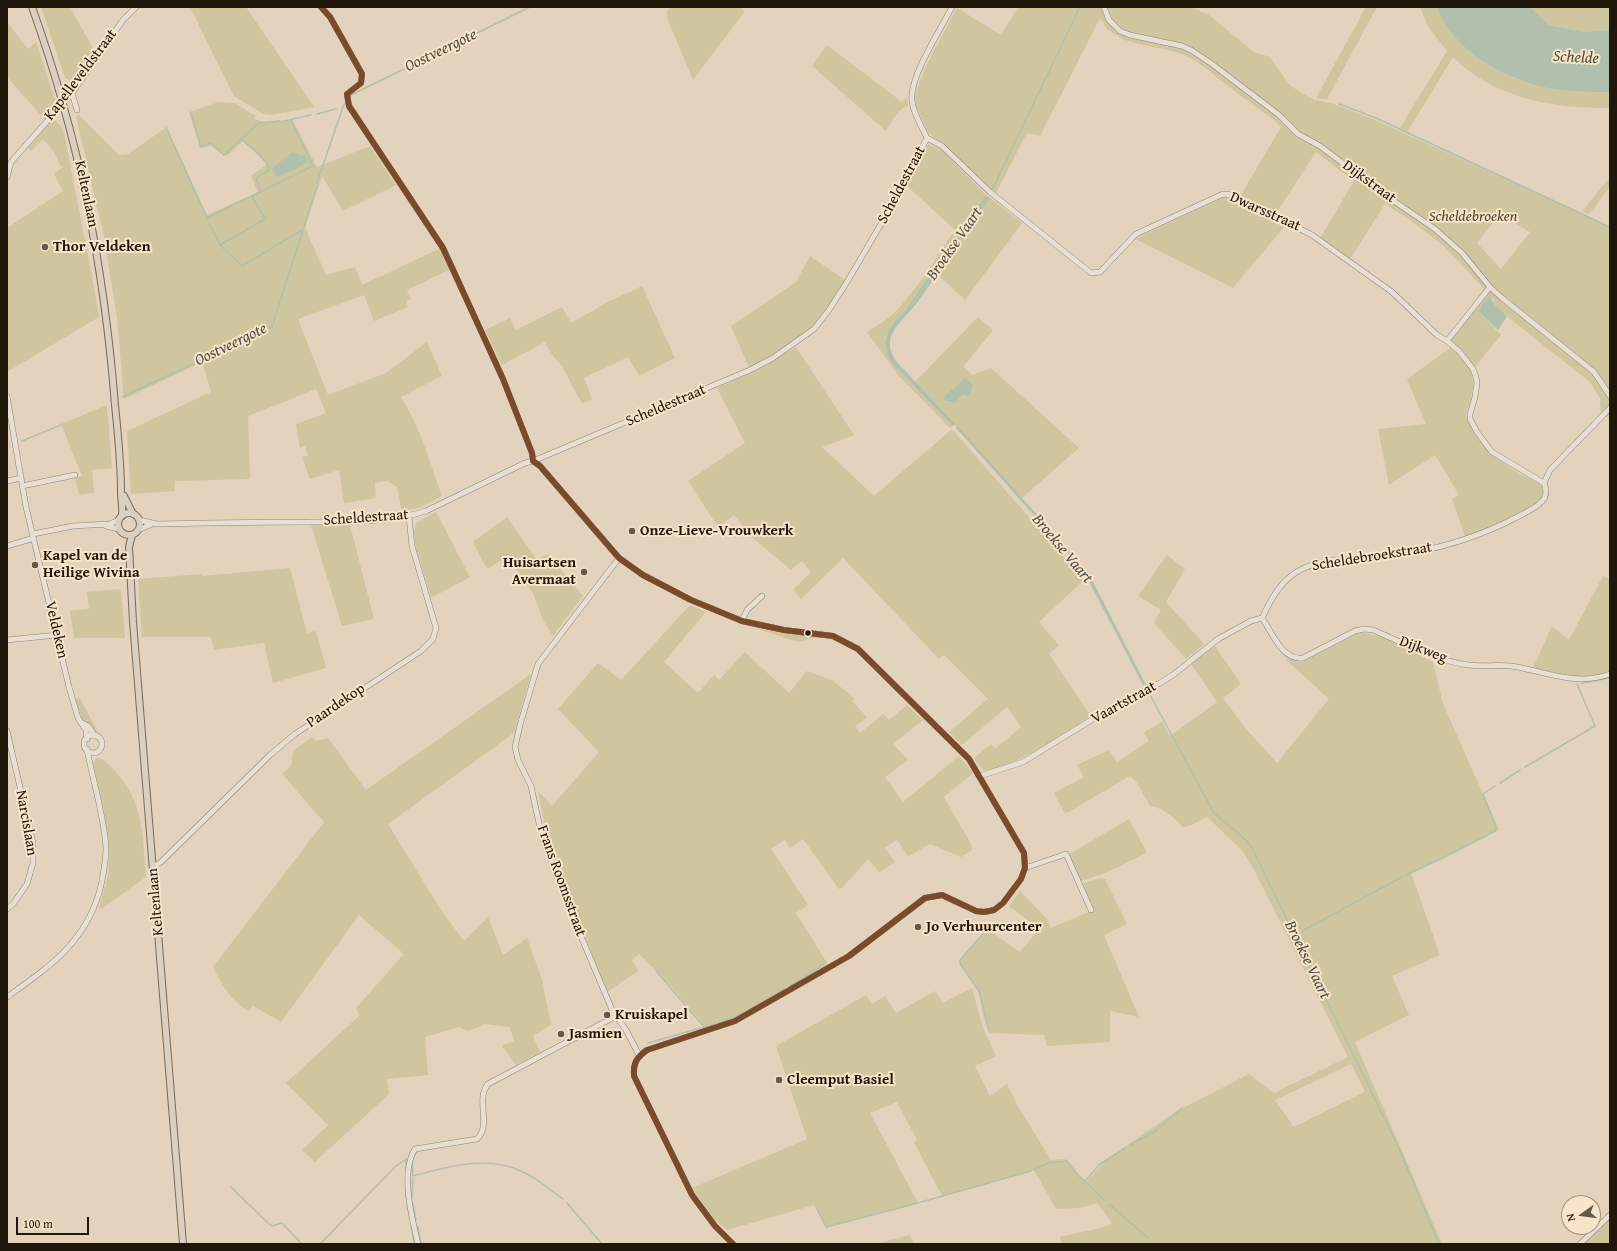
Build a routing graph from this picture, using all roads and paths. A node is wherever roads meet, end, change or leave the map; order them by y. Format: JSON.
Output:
{"nodes":[{"id":1,"x":32,"y":7,"type":"edge"},
{"id":2,"x":136,"y":7,"type":"edge"},
{"id":3,"x":320,"y":7,"type":"edge"},
{"id":4,"x":952,"y":7,"type":"edge"},
{"id":5,"x":1104,"y":7,"type":"edge"},
{"id":6,"x":72,"y":93,"type":"junction"},
{"id":7,"x":64,"y":102,"type":"junction"},
{"id":8,"x":77,"y":110,"type":"dead end"},
{"id":9,"x":927,"y":138,"type":"junction"},
{"id":10,"x":9,"y":163,"type":"edge"},
{"id":11,"x":7,"y":177,"type":"edge"},
{"id":12,"x":1490,"y":287,"type":"junction"},
{"id":13,"x":1447,"y":341,"type":"junction"},
{"id":14,"x":7,"y":396,"type":"edge"},
{"id":15,"x":1610,"y":396,"type":"edge"},
{"id":16,"x":1610,"y":408,"type":"edge"},
{"id":17,"x":533,"y":461,"type":"junction"},
{"id":18,"x":75,"y":474,"type":"dead end"},
{"id":19,"x":21,"y":478,"type":"junction"},
{"id":20,"x":7,"y":481,"type":"edge"},
{"id":21,"x":122,"y":483,"type":"junction"},
{"id":22,"x":1544,"y":483,"type":"junction"},
{"id":23,"x":22,"y":486,"type":"junction"},
{"id":24,"x":133,"y":514,"type":"junction"},
{"id":25,"x":409,"y":517,"type":"junction"},
{"id":26,"x":120,"y":518,"type":"junction"},
{"id":27,"x":139,"y":520,"type":"junction"},
{"id":28,"x":157,"y":524,"type":"junction"},
{"id":29,"x":99,"y":525,"type":"junction"},
{"id":30,"x":138,"y":530,"type":"junction"},
{"id":31,"x":120,"y":531,"type":"junction"},
{"id":32,"x":132,"y":535,"type":"junction"},
{"id":33,"x":34,"y":536,"type":"junction"},
{"id":34,"x":7,"y":546,"type":"edge"},
{"id":35,"x":619,"y":558,"type":"junction"},
{"id":36,"x":129,"y":560,"type":"junction"},
{"id":37,"x":762,"y":596,"type":"dead end"},
{"id":38,"x":1262,"y":618,"type":"junction"},
{"id":39,"x":742,"y":621,"type":"junction"},
{"id":40,"x":57,"y":635,"type":"junction"},
{"id":41,"x":7,"y":640,"type":"edge"},
{"id":42,"x":1610,"y":674,"type":"edge"},
{"id":43,"x":80,"y":722,"type":"junction"},
{"id":44,"x":7,"y":731,"type":"edge"},
{"id":45,"x":95,"y":736,"type":"junction"},
{"id":46,"x":87,"y":739,"type":"junction"},
{"id":47,"x":86,"y":750,"type":"junction"},
{"id":48,"x":93,"y":753,"type":"junction"},
{"id":49,"x":90,"y":766,"type":"junction"},
{"id":50,"x":980,"y":776,"type":"junction"},
{"id":51,"x":153,"y":867,"type":"junction"},
{"id":52,"x":1025,"y":868,"type":"junction"},
{"id":53,"x":7,"y":909,"type":"edge"},
{"id":54,"x":1091,"y":910,"type":"dead end"},
{"id":55,"x":7,"y":997,"type":"edge"},
{"id":56,"x":616,"y":1016,"type":"junction"},
{"id":57,"x":639,"y":1055,"type":"junction"},
{"id":58,"x":1610,"y":1214,"type":"edge"},
{"id":59,"x":183,"y":1244,"type":"edge"},
{"id":60,"x":418,"y":1244,"type":"edge"},
{"id":61,"x":733,"y":1244,"type":"edge"},
{"id":62,"x":1580,"y":1244,"type":"edge"}],
"edges":[{"from":1,"to":7,"type":"main road","name":"Keltenlaan"},
{"from":2,"to":6,"type":"street","name":"Kapelleveldstraat"},
{"from":3,"to":17,"type":"street"},
{"from":4,"to":9,"type":"street","name":"Scheldestraat"},
{"from":5,"to":12,"type":"street","name":"Dijkstraat"},
{"from":6,"to":7,"type":"street","name":"Kapelleveldstraat"},
{"from":6,"to":8,"type":"street"},
{"from":7,"to":10,"type":"street","name":"Kapelleveldstraat"},
{"from":7,"to":21,"type":"main road","name":"Keltenlaan"},
{"from":9,"to":13,"type":"street","name":"Dwarsstraat"},
{"from":9,"to":17,"type":"street","name":"Scheldestraat"},
{"from":10,"to":11,"type":"street"},
{"from":12,"to":13,"type":"street"},
{"from":12,"to":15,"type":"street","name":"Dijkstraat"},
{"from":13,"to":22,"type":"street","name":"Dwarsstraat"},
{"from":14,"to":19,"type":"street","name":"Veldeken"},
{"from":16,"to":22,"type":"street","name":"Scheldebroekstraat"},
{"from":17,"to":25,"type":"street","name":"Scheldestraat"},
{"from":17,"to":35,"type":"street"},
{"from":18,"to":23,"type":"street"},
{"from":19,"to":20,"type":"street"},
{"from":19,"to":23,"type":"street","name":"Veldeken"},
{"from":21,"to":24,"type":"main road","name":"Keltenlaan"},
{"from":21,"to":26,"type":"main road","name":"Keltenlaan"},
{"from":22,"to":38,"type":"street","name":"Scheldebroekstraat"},
{"from":23,"to":33,"type":"street","name":"Veldeken"},
{"from":24,"to":26,"type":"main road"},
{"from":24,"to":27,"type":"main road","name":"Keltenlaan"},
{"from":25,"to":28,"type":"street","name":"Scheldestraat"},
{"from":25,"to":51,"type":"street","name":"Paardekop"},
{"from":26,"to":29,"type":"street"},
{"from":26,"to":31,"type":"main road","name":"Keltenlaan"},
{"from":27,"to":28,"type":"street","name":"Scheldestraat"},
{"from":27,"to":30,"type":"main road"},
{"from":28,"to":30,"type":"street","name":"Scheldestraat"},
{"from":29,"to":31,"type":"street"},
{"from":29,"to":33,"type":"street"},
{"from":30,"to":32,"type":"main road"},
{"from":31,"to":32,"type":"main road"},
{"from":31,"to":36,"type":"main road","name":"Keltenlaan"},
{"from":32,"to":36,"type":"main road","name":"Keltenlaan"},
{"from":33,"to":34,"type":"street"},
{"from":33,"to":40,"type":"street","name":"Veldeken"},
{"from":35,"to":39,"type":"street"},
{"from":35,"to":56,"type":"street","name":"Frans Roomsstraat"},
{"from":36,"to":51,"type":"main road","name":"Keltenlaan"},
{"from":37,"to":39,"type":"street"},
{"from":38,"to":42,"type":"street","name":"Dijkweg"},
{"from":38,"to":50,"type":"street","name":"Vaartstraat"},
{"from":39,"to":50,"type":"street"},
{"from":40,"to":41,"type":"street"},
{"from":40,"to":43,"type":"street","name":"Veldeken"},
{"from":43,"to":45,"type":"street"},
{"from":43,"to":46,"type":"street","name":"Veldeken"},
{"from":44,"to":53,"type":"street","name":"Narcislaan"},
{"from":45,"to":46,"type":"street"},
{"from":45,"to":48,"type":"street","name":"Veldeken"},
{"from":46,"to":47,"type":"street","name":"Veldeken"},
{"from":47,"to":48,"type":"street"},
{"from":47,"to":49,"type":"street","name":"Veldeken"},
{"from":48,"to":49,"type":"street","name":"Veldeken"},
{"from":49,"to":55,"type":"street","name":"Veldeken"},
{"from":50,"to":52,"type":"street"},
{"from":51,"to":59,"type":"main road","name":"Keltenlaan"},
{"from":52,"to":54,"type":"street"},
{"from":52,"to":57,"type":"street"},
{"from":56,"to":57,"type":"street","name":"Frans Roomsstraat"},
{"from":56,"to":60,"type":"street"},
{"from":57,"to":61,"type":"street"},
{"from":58,"to":62,"type":"street"}]}
